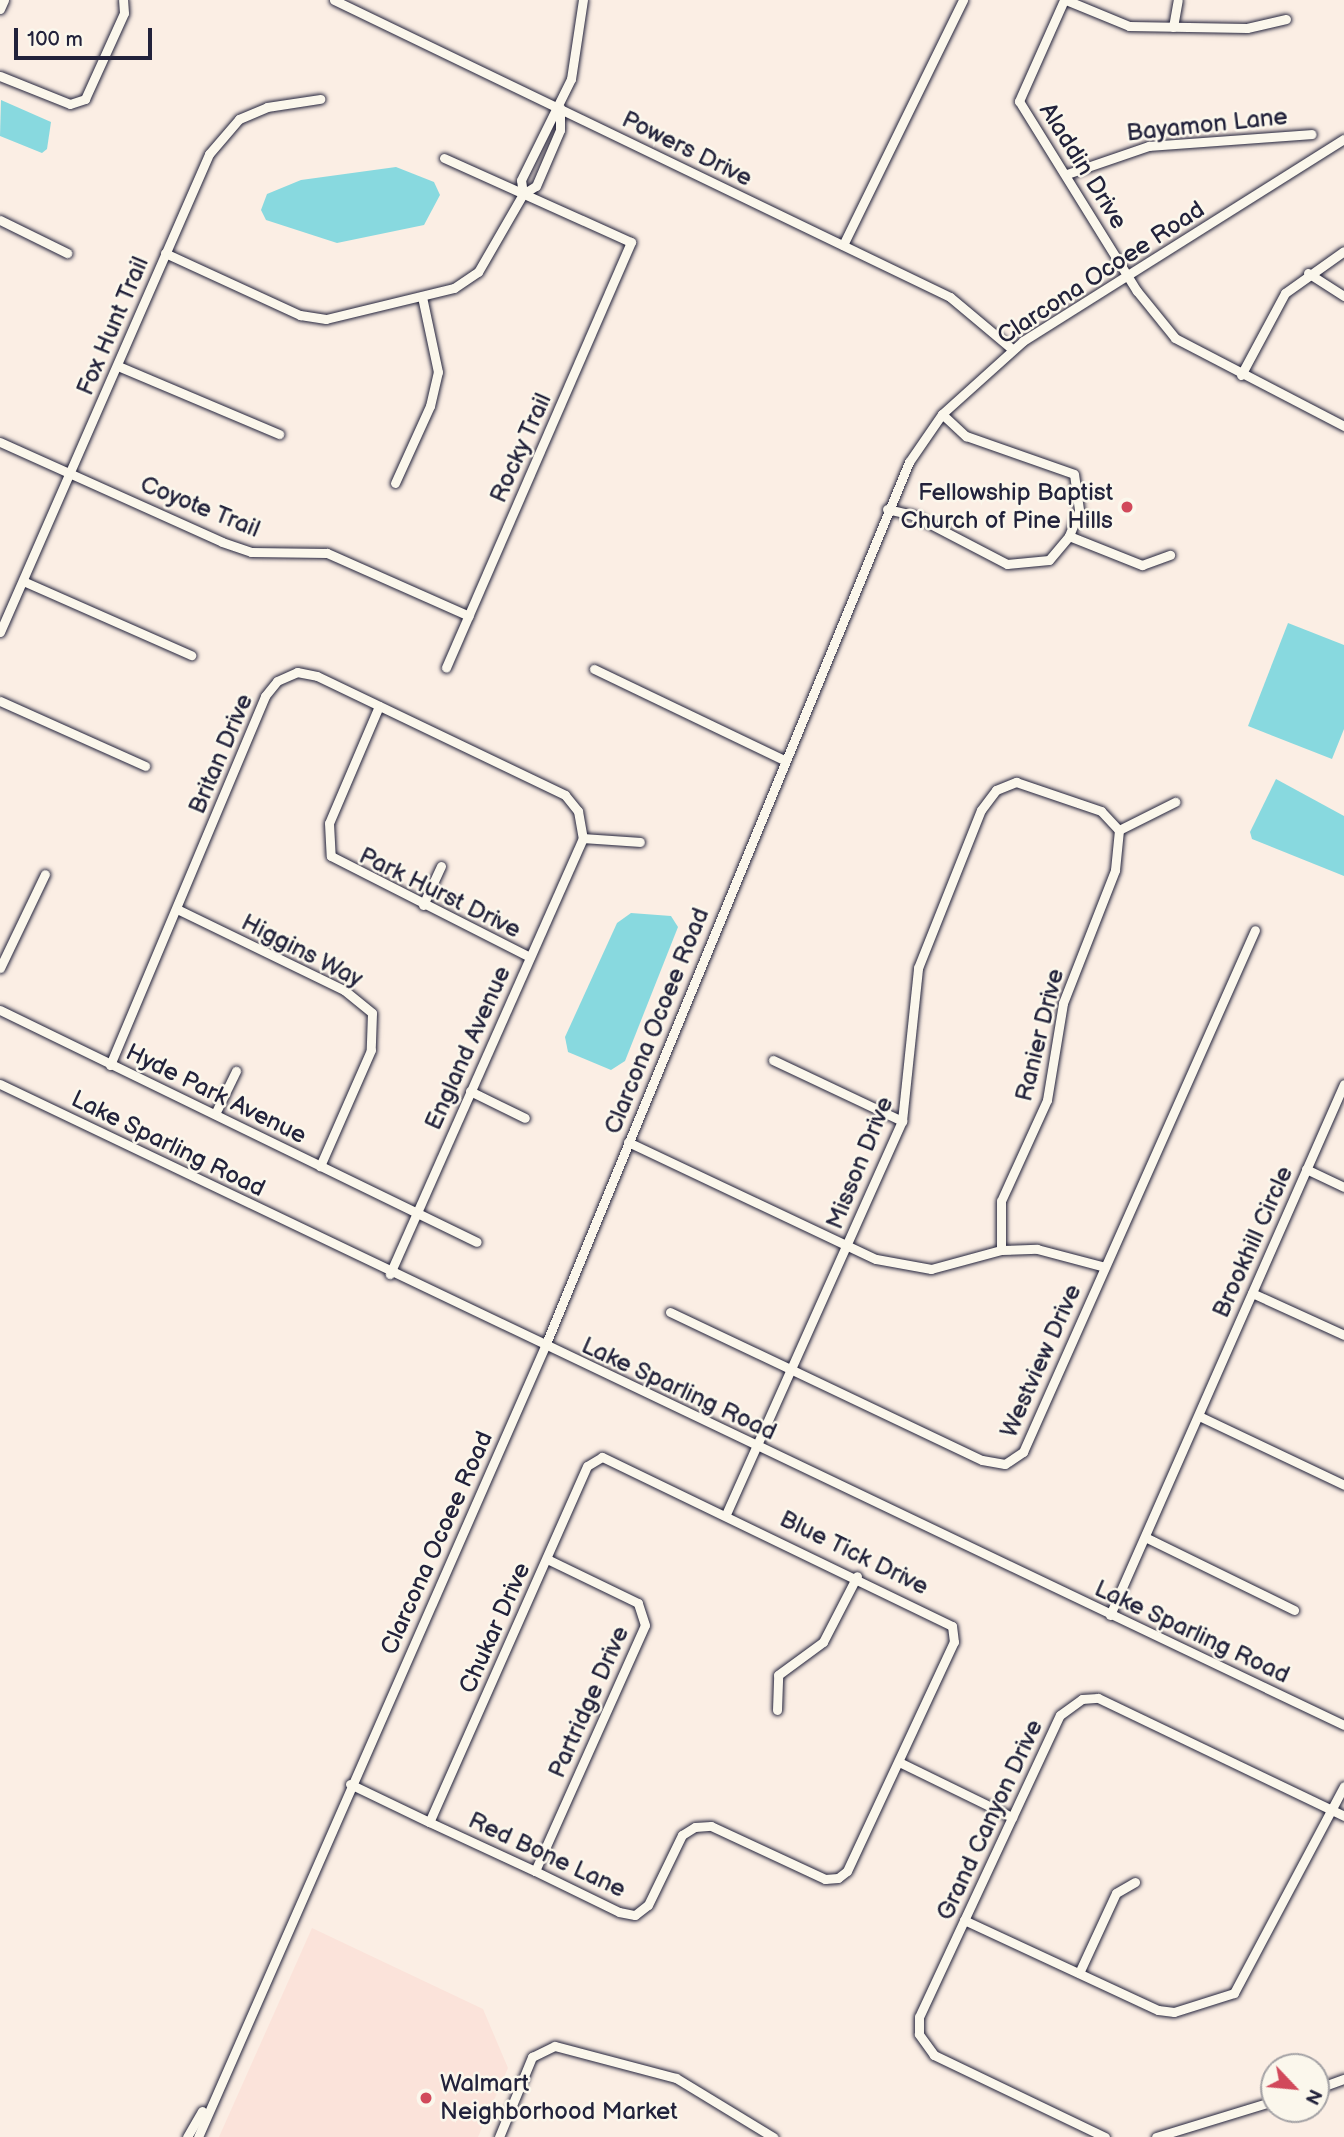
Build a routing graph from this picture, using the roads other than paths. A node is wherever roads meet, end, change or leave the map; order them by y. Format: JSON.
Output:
{"nodes":[{"id":1,"x":4,"y":0,"type":"edge"},
{"id":2,"x":123,"y":0,"type":"edge"},
{"id":3,"x":334,"y":0,"type":"edge"},
{"id":4,"x":583,"y":0,"type":"edge"},
{"id":5,"x":963,"y":0,"type":"edge"},
{"id":6,"x":1065,"y":0,"type":"edge"},
{"id":7,"x":1178,"y":0,"type":"edge"},
{"id":8,"x":356,"y":5,"type":"edge"},
{"id":9,"x":0,"y":9,"type":"edge"},
{"id":10,"x":1286,"y":19,"type":"dead end"},
{"id":11,"x":1173,"y":27,"type":"junction"},
{"id":12,"x":0,"y":76,"type":"edge"},
{"id":13,"x":320,"y":99,"type":"dead end"},
{"id":14,"x":560,"y":108,"type":"junction"},
{"id":15,"x":1312,"y":134,"type":"dead end"},
{"id":16,"x":1344,"y":139,"type":"edge"},
{"id":17,"x":444,"y":158,"type":"dead end"},
{"id":18,"x":1067,"y":174,"type":"junction"},
{"id":19,"x":523,"y":194,"type":"junction"},
{"id":20,"x":0,"y":220,"type":"edge"},
{"id":21,"x":843,"y":245,"type":"junction"},
{"id":22,"x":1344,"y":251,"type":"edge"},
{"id":23,"x":67,"y":253,"type":"dead end"},
{"id":24,"x":165,"y":253,"type":"junction"},
{"id":25,"x":1308,"y":273,"type":"junction"},
{"id":26,"x":1128,"y":276,"type":"junction"},
{"id":27,"x":1344,"y":296,"type":"edge"},
{"id":28,"x":422,"y":297,"type":"junction"},
{"id":29,"x":1012,"y":349,"type":"junction"},
{"id":30,"x":118,"y":366,"type":"junction"},
{"id":31,"x":1241,"y":374,"type":"junction"},
{"id":32,"x":942,"y":414,"type":"junction"},
{"id":33,"x":1344,"y":426,"type":"edge"},
{"id":34,"x":279,"y":434,"type":"dead end"},
{"id":35,"x":0,"y":442,"type":"edge"},
{"id":36,"x":70,"y":474,"type":"junction"},
{"id":37,"x":395,"y":483,"type":"dead end"},
{"id":38,"x":887,"y":509,"type":"junction"},
{"id":39,"x":1069,"y":536,"type":"junction"},
{"id":40,"x":1170,"y":555,"type":"dead end"},
{"id":41,"x":23,"y":581,"type":"junction"},
{"id":42,"x":469,"y":616,"type":"junction"},
{"id":43,"x":0,"y":632,"type":"edge"},
{"id":44,"x":191,"y":655,"type":"dead end"},
{"id":45,"x":446,"y":668,"type":"dead end"},
{"id":46,"x":594,"y":669,"type":"dead end"},
{"id":47,"x":0,"y":701,"type":"edge"},
{"id":48,"x":379,"y":706,"type":"junction"},
{"id":49,"x":784,"y":760,"type":"junction"},
{"id":50,"x":145,"y":766,"type":"dead end"},
{"id":51,"x":1175,"y":802,"type":"dead end"},
{"id":52,"x":1119,"y":830,"type":"junction"},
{"id":53,"x":583,"y":838,"type":"junction"},
{"id":54,"x":640,"y":842,"type":"dead end"},
{"id":55,"x":441,"y":866,"type":"dead end"},
{"id":56,"x":44,"y":874,"type":"dead end"},
{"id":57,"x":423,"y":905,"type":"junction"},
{"id":58,"x":177,"y":909,"type":"junction"},
{"id":59,"x":1255,"y":930,"type":"dead end"},
{"id":60,"x":530,"y":957,"type":"junction"},
{"id":61,"x":0,"y":968,"type":"edge"},
{"id":62,"x":0,"y":1010,"type":"edge"},
{"id":63,"x":773,"y":1060,"type":"dead end"},
{"id":64,"x":110,"y":1065,"type":"junction"},
{"id":65,"x":236,"y":1071,"type":"dead end"},
{"id":66,"x":0,"y":1084,"type":"edge"},
{"id":67,"x":1344,"y":1084,"type":"edge"},
{"id":68,"x":470,"y":1091,"type":"junction"},
{"id":69,"x":215,"y":1114,"type":"junction"},
{"id":70,"x":525,"y":1118,"type":"dead end"},
{"id":71,"x":902,"y":1121,"type":"junction"},
{"id":72,"x":628,"y":1142,"type":"junction"},
{"id":73,"x":320,"y":1166,"type":"junction"},
{"id":74,"x":1306,"y":1169,"type":"junction"},
{"id":75,"x":1344,"y":1187,"type":"edge"},
{"id":76,"x":415,"y":1213,"type":"junction"},
{"id":77,"x":477,"y":1242,"type":"dead end"},
{"id":78,"x":847,"y":1247,"type":"junction"},
{"id":79,"x":1001,"y":1250,"type":"junction"},
{"id":80,"x":1105,"y":1267,"type":"junction"},
{"id":81,"x":390,"y":1274,"type":"junction"},
{"id":82,"x":1252,"y":1293,"type":"junction"},
{"id":83,"x":670,"y":1312,"type":"dead end"},
{"id":84,"x":1344,"y":1335,"type":"edge"},
{"id":85,"x":545,"y":1346,"type":"junction"},
{"id":86,"x":792,"y":1371,"type":"junction"},
{"id":87,"x":1199,"y":1416,"type":"junction"},
{"id":88,"x":757,"y":1447,"type":"junction"},
{"id":89,"x":602,"y":1457,"type":"joint"},
{"id":90,"x":1344,"y":1485,"type":"edge"},
{"id":91,"x":727,"y":1512,"type":"junction"},
{"id":92,"x":1145,"y":1537,"type":"junction"},
{"id":93,"x":547,"y":1559,"type":"junction"},
{"id":94,"x":857,"y":1576,"type":"junction"},
{"id":95,"x":1294,"y":1610,"type":"dead end"},
{"id":96,"x":1110,"y":1615,"type":"junction"},
{"id":97,"x":777,"y":1710,"type":"dead end"},
{"id":98,"x":1344,"y":1725,"type":"edge"},
{"id":99,"x":899,"y":1762,"type":"junction"},
{"id":100,"x":350,"y":1784,"type":"junction"},
{"id":101,"x":1344,"y":1786,"type":"edge"},
{"id":102,"x":1332,"y":1810,"type":"junction"},
{"id":103,"x":1344,"y":1816,"type":"edge"},
{"id":104,"x":1012,"y":1817,"type":"junction"},
{"id":105,"x":429,"y":1822,"type":"junction"},
{"id":106,"x":535,"y":1871,"type":"junction"},
{"id":107,"x":1135,"y":1882,"type":"dead end"},
{"id":108,"x":964,"y":1920,"type":"junction"},
{"id":109,"x":1079,"y":1973,"type":"junction"},
{"id":110,"x":213,"y":2092,"type":"junction"},
{"id":111,"x":1260,"y":2105,"type":"edge"},
{"id":112,"x":187,"y":2137,"type":"edge"},
{"id":113,"x":198,"y":2137,"type":"edge"},
{"id":114,"x":499,"y":2137,"type":"edge"},
{"id":115,"x":773,"y":2137,"type":"edge"},
{"id":116,"x":1105,"y":2137,"type":"edge"},
{"id":117,"x":1156,"y":2137,"type":"edge"}],
"edges":[{"from":1,"to":9,"type":"street"},
{"from":2,"to":12,"type":"street"},
{"from":3,"to":8,"type":"street","name":"Powers Drive"},
{"from":4,"to":14,"type":"street"},
{"from":5,"to":21,"type":"street"},
{"from":6,"to":11,"type":"street"},
{"from":6,"to":18,"type":"street","name":"Aladdin Drive"},
{"from":7,"to":11,"type":"street"},
{"from":8,"to":14,"type":"street","name":"Powers Drive"},
{"from":10,"to":11,"type":"street"},
{"from":13,"to":24,"type":"street","name":"Fox Hunt Trail"},
{"from":14,"to":19,"type":"street"},
{"from":14,"to":19,"type":"street"},
{"from":14,"to":21,"type":"street","name":"Powers Drive"},
{"from":15,"to":18,"type":"street","name":"Bayamon Lane"},
{"from":16,"to":26,"type":"street","name":"Clarcona Ocoee Road"},
{"from":17,"to":19,"type":"street"},
{"from":18,"to":26,"type":"street","name":"Aladdin Drive"},
{"from":19,"to":28,"type":"street"},
{"from":19,"to":42,"type":"street","name":"Rocky Trail"},
{"from":20,"to":23,"type":"street"},
{"from":21,"to":29,"type":"street","name":"Powers Drive"},
{"from":22,"to":25,"type":"street"},
{"from":24,"to":28,"type":"street"},
{"from":24,"to":30,"type":"street","name":"Fox Hunt Trail"},
{"from":25,"to":27,"type":"street"},
{"from":25,"to":31,"type":"street"},
{"from":26,"to":29,"type":"street","name":"Clarcona Ocoee Road"},
{"from":26,"to":31,"type":"street","name":"Aladdin Drive"},
{"from":28,"to":37,"type":"street"},
{"from":29,"to":32,"type":"street","name":"Clarcona Ocoee Road"},
{"from":30,"to":34,"type":"street"},
{"from":30,"to":36,"type":"street","name":"Fox Hunt Trail"},
{"from":31,"to":33,"type":"street","name":"Aladdin Drive"},
{"from":32,"to":38,"type":"street","name":"Clarcona Ocoee Road"},
{"from":32,"to":39,"type":"street"},
{"from":35,"to":36,"type":"street","name":"Coyote Trail"},
{"from":36,"to":41,"type":"street","name":"Fox Hunt Trail"},
{"from":36,"to":42,"type":"street","name":"Coyote Trail"},
{"from":38,"to":39,"type":"street"},
{"from":38,"to":49,"type":"street","name":"Clarcona Ocoee Road"},
{"from":39,"to":40,"type":"street"},
{"from":41,"to":43,"type":"street","name":"Fox Hunt Trail"},
{"from":41,"to":44,"type":"street"},
{"from":42,"to":45,"type":"street","name":"Rocky Trail"},
{"from":46,"to":49,"type":"street"},
{"from":47,"to":50,"type":"street"},
{"from":48,"to":53,"type":"street","name":"Britan Drive"},
{"from":48,"to":57,"type":"street","name":"Park Hurst Drive"},
{"from":48,"to":58,"type":"street","name":"Britan Drive"},
{"from":49,"to":72,"type":"street","name":"Clarcona Ocoee Road"},
{"from":51,"to":52,"type":"street"},
{"from":52,"to":71,"type":"street","name":"Misson Drive"},
{"from":52,"to":79,"type":"street","name":"Ranier Drive"},
{"from":53,"to":54,"type":"street"},
{"from":53,"to":60,"type":"street","name":"England Avenue"},
{"from":55,"to":57,"type":"street"},
{"from":56,"to":61,"type":"street"},
{"from":57,"to":60,"type":"street","name":"Park Hurst Drive"},
{"from":58,"to":64,"type":"street","name":"Britan Drive"},
{"from":58,"to":73,"type":"street","name":"Higgins Way"},
{"from":59,"to":80,"type":"street","name":"Westview Drive"},
{"from":60,"to":68,"type":"street","name":"England Avenue"},
{"from":62,"to":64,"type":"street","name":"Hyde Park Avenue"},
{"from":63,"to":71,"type":"street"},
{"from":64,"to":69,"type":"street","name":"Hyde Park Avenue"},
{"from":65,"to":69,"type":"street"},
{"from":66,"to":81,"type":"street","name":"Lake Sparling Road"},
{"from":67,"to":74,"type":"street","name":"Brookhill Circle"},
{"from":68,"to":70,"type":"street"},
{"from":68,"to":76,"type":"street","name":"England Avenue"},
{"from":69,"to":73,"type":"street","name":"Hyde Park Avenue"},
{"from":71,"to":78,"type":"street","name":"Misson Drive"},
{"from":72,"to":78,"type":"street"},
{"from":72,"to":85,"type":"street","name":"Clarcona Ocoee Road"},
{"from":73,"to":76,"type":"street","name":"Hyde Park Avenue"},
{"from":74,"to":75,"type":"street"},
{"from":74,"to":82,"type":"street","name":"Brookhill Circle"},
{"from":76,"to":77,"type":"street","name":"Hyde Park Avenue"},
{"from":76,"to":81,"type":"street","name":"England Avenue"},
{"from":78,"to":79,"type":"street"},
{"from":78,"to":86,"type":"street","name":"Misson Drive"},
{"from":79,"to":80,"type":"street"},
{"from":80,"to":86,"type":"street","name":"Westview Drive"},
{"from":81,"to":85,"type":"street","name":"Lake Sparling Road"},
{"from":82,"to":84,"type":"street"},
{"from":82,"to":87,"type":"street","name":"Brookhill Circle"},
{"from":83,"to":86,"type":"street","name":"Westview Drive"},
{"from":85,"to":88,"type":"street","name":"Lake Sparling Road"},
{"from":85,"to":100,"type":"street","name":"Clarcona Ocoee Road"},
{"from":86,"to":88,"type":"street","name":"Misson Drive"},
{"from":87,"to":90,"type":"street"},
{"from":87,"to":92,"type":"street","name":"Brookhill Circle"},
{"from":88,"to":91,"type":"street","name":"Misson Drive"},
{"from":88,"to":96,"type":"street","name":"Lake Sparling Road"},
{"from":89,"to":91,"type":"street","name":"Blue Tick Drive"},
{"from":89,"to":93,"type":"street","name":"Chukar Drive"},
{"from":91,"to":94,"type":"street","name":"Blue Tick Drive"},
{"from":92,"to":95,"type":"street"},
{"from":92,"to":96,"type":"street","name":"Brookhill Circle"},
{"from":93,"to":105,"type":"street","name":"Chukar Drive"},
{"from":93,"to":106,"type":"street","name":"Partridge Drive"},
{"from":94,"to":97,"type":"street"},
{"from":94,"to":99,"type":"street","name":"Blue Tick Drive"},
{"from":96,"to":98,"type":"street","name":"Lake Sparling Road"},
{"from":99,"to":104,"type":"street"},
{"from":99,"to":106,"type":"street","name":"Red Bone Lane"},
{"from":100,"to":105,"type":"street","name":"Red Bone Lane"},
{"from":100,"to":110,"type":"street","name":"Clarcona Ocoee Road"},
{"from":101,"to":102,"type":"street"},
{"from":102,"to":103,"type":"street","name":"Grand Canyon Drive"},
{"from":102,"to":104,"type":"street","name":"Grand Canyon Drive"},
{"from":102,"to":109,"type":"street"},
{"from":104,"to":108,"type":"street","name":"Grand Canyon Drive"},
{"from":105,"to":106,"type":"street","name":"Red Bone Lane"},
{"from":107,"to":109,"type":"street"},
{"from":108,"to":109,"type":"street"},
{"from":108,"to":116,"type":"street","name":"Grand Canyon Drive"},
{"from":110,"to":112,"type":"street","name":"Clarcona Ocoee Road"},
{"from":110,"to":113,"type":"street","name":"Clarcona Ocoee Road"},
{"from":111,"to":117,"type":"street"},
{"from":114,"to":115,"type":"street"}]}
